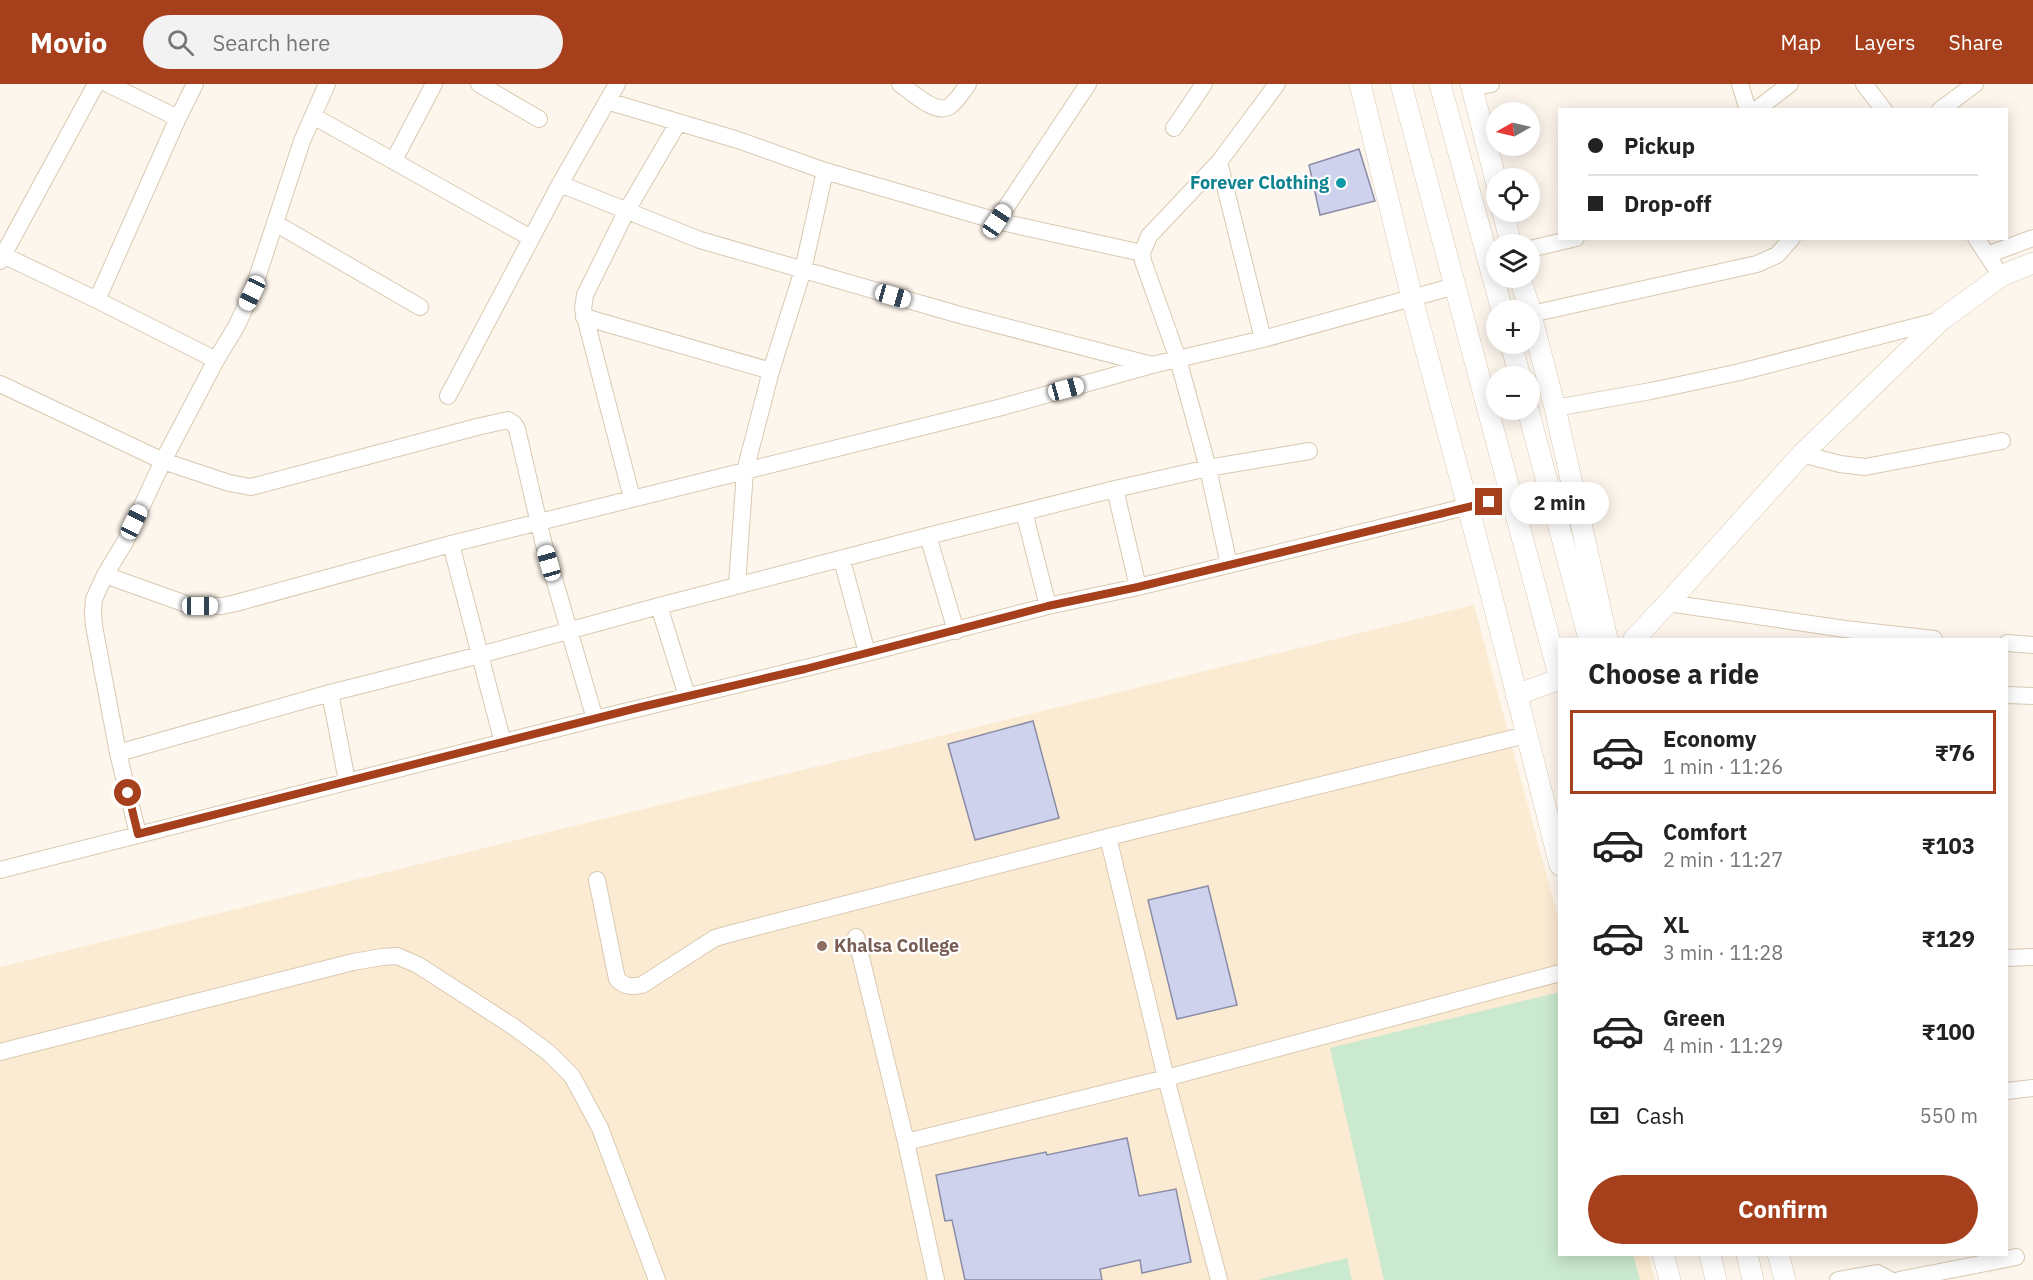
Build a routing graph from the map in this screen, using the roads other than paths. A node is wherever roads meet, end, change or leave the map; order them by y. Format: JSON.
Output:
{"nodes":[{"id":1,"x":96,"y":84,"type":"edge"},
{"id":2,"x":108,"y":84,"type":"edge"},
{"id":3,"x":195,"y":84,"type":"edge"},
{"id":4,"x":327,"y":84,"type":"edge"},
{"id":5,"x":434,"y":84,"type":"edge"},
{"id":6,"x":479,"y":84,"type":"edge"},
{"id":7,"x":617,"y":84,"type":"edge"},
{"id":8,"x":900,"y":84,"type":"edge"},
{"id":9,"x":968,"y":84,"type":"edge"},
{"id":10,"x":1088,"y":84,"type":"edge"},
{"id":11,"x":1204,"y":84,"type":"edge"},
{"id":12,"x":1277,"y":84,"type":"edge"},
{"id":13,"x":1360,"y":84,"type":"edge"},
{"id":14,"x":1401,"y":84,"type":"edge"},
{"id":15,"x":1440,"y":84,"type":"edge"},
{"id":16,"x":1740,"y":84,"type":"edge"},
{"id":17,"x":1790,"y":84,"type":"edge"},
{"id":18,"x":1864,"y":84,"type":"edge"},
{"id":19,"x":1975,"y":84,"type":"edge"},
{"id":20,"x":1478,"y":85,"type":"edge"},
{"id":21,"x":607,"y":102,"type":"junction"},
{"id":22,"x":1748,"y":108,"type":"edge"},
{"id":23,"x":1759,"y":108,"type":"edge"},
{"id":24,"x":1882,"y":108,"type":"edge"},
{"id":25,"x":1943,"y":108,"type":"edge"},
{"id":26,"x":313,"y":116,"type":"junction"},
{"id":27,"x":178,"y":118,"type":"junction"},
{"id":28,"x":539,"y":119,"type":"dead end"},
{"id":29,"x":678,"y":123,"type":"junction"},
{"id":30,"x":1174,"y":128,"type":"dead end"},
{"id":31,"x":394,"y":160,"type":"junction"},
{"id":32,"x":1219,"y":162,"type":"junction"},
{"id":33,"x":1494,"y":168,"type":"edge"},
{"id":34,"x":825,"y":171,"type":"junction"},
{"id":35,"x":560,"y":184,"type":"junction"},
{"id":36,"x":626,"y":212,"type":"junction"},
{"id":37,"x":997,"y":221,"type":"junction"},
{"id":38,"x":275,"y":223,"type":"junction"},
{"id":39,"x":531,"y":238,"type":"junction"},
{"id":40,"x":2033,"y":238,"type":"edge"},
{"id":41,"x":1568,"y":240,"type":"edge"},
{"id":42,"x":1790,"y":240,"type":"edge"},
{"id":43,"x":1977,"y":240,"type":"edge"},
{"id":44,"x":1540,"y":247,"type":"edge"},
{"id":45,"x":1142,"y":253,"type":"junction"},
{"id":46,"x":1987,"y":255,"type":"junction"},
{"id":47,"x":2,"y":258,"type":"edge"},
{"id":48,"x":2033,"y":262,"type":"edge"},
{"id":49,"x":803,"y":270,"type":"junction"},
{"id":50,"x":2001,"y":276,"type":"junction"},
{"id":51,"x":1455,"y":286,"type":"junction"},
{"id":52,"x":1412,"y":298,"type":"junction"},
{"id":53,"x":97,"y":300,"type":"junction"},
{"id":54,"x":1499,"y":300,"type":"edge"},
{"id":55,"x":420,"y":307,"type":"dead end"},
{"id":56,"x":1540,"y":310,"type":"edge"},
{"id":57,"x":584,"y":317,"type":"junction"},
{"id":58,"x":1941,"y":320,"type":"junction"},
{"id":59,"x":1263,"y":339,"type":"junction"},
{"id":60,"x":1540,"y":350,"type":"edge"},
{"id":61,"x":1178,"y":359,"type":"junction"},
{"id":62,"x":216,"y":360,"type":"junction"},
{"id":63,"x":1152,"y":365,"type":"junction"},
{"id":64,"x":771,"y":371,"type":"junction"},
{"id":65,"x":0,"y":384,"type":"edge"},
{"id":66,"x":448,"y":396,"type":"dead end"},
{"id":67,"x":1555,"y":408,"type":"junction"},
{"id":68,"x":1531,"y":420,"type":"edge"},
{"id":69,"x":2002,"y":441,"type":"dead end"},
{"id":70,"x":1309,"y":451,"type":"dead end"},
{"id":71,"x":1802,"y":454,"type":"junction"},
{"id":72,"x":164,"y":461,"type":"junction"},
{"id":73,"x":1208,"y":468,"type":"junction"},
{"id":74,"x":745,"y":471,"type":"junction"},
{"id":75,"x":1115,"y":489,"type":"junction"},
{"id":76,"x":1510,"y":496,"type":"junction"},
{"id":77,"x":632,"y":498,"type":"junction"},
{"id":78,"x":1467,"y":508,"type":"junction"},
{"id":79,"x":1024,"y":512,"type":"junction"},
{"id":80,"x":538,"y":522,"type":"junction"},
{"id":81,"x":928,"y":536,"type":"junction"},
{"id":82,"x":451,"y":544,"type":"junction"},
{"id":83,"x":842,"y":560,"type":"junction"},
{"id":84,"x":1230,"y":565,"type":"junction"},
{"id":85,"x":105,"y":575,"type":"junction"},
{"id":86,"x":737,"y":585,"type":"junction"},
{"id":87,"x":1138,"y":587,"type":"junction"},
{"id":88,"x":1668,"y":603,"type":"junction"},
{"id":89,"x":658,"y":606,"type":"junction"},
{"id":90,"x":1048,"y":606,"type":"junction"},
{"id":91,"x":569,"y":631,"type":"junction"},
{"id":92,"x":956,"y":631,"type":"junction"},
{"id":93,"x":1844,"y":634,"type":"edge"},
{"id":94,"x":1589,"y":638,"type":"edge"},
{"id":95,"x":1607,"y":638,"type":"edge"},
{"id":96,"x":1635,"y":638,"type":"edge"},
{"id":97,"x":1914,"y":638,"type":"edge"},
{"id":98,"x":2008,"y":643,"type":"edge"},
{"id":99,"x":2033,"y":645,"type":"edge"},
{"id":100,"x":867,"y":653,"type":"junction"},
{"id":101,"x":480,"y":655,"type":"junction"},
{"id":102,"x":1558,"y":672,"type":"edge"},
{"id":103,"x":1558,"y":680,"type":"edge"},
{"id":104,"x":330,"y":693,"type":"junction"},
{"id":105,"x":1516,"y":695,"type":"junction"},
{"id":106,"x":2008,"y":695,"type":"edge"},
{"id":107,"x":687,"y":696,"type":"junction"},
{"id":108,"x":2033,"y":696,"type":"edge"},
{"id":109,"x":595,"y":719,"type":"junction"},
{"id":110,"x":1526,"y":735,"type":"junction"},
{"id":111,"x":503,"y":743,"type":"junction"},
{"id":112,"x":118,"y":753,"type":"junction"},
{"id":113,"x":347,"y":781,"type":"junction"},
{"id":114,"x":138,"y":834,"type":"junction"},
{"id":115,"x":1108,"y":837,"type":"junction"},
{"id":116,"x":1558,"y":857,"type":"edge"},
{"id":117,"x":0,"y":870,"type":"edge"},
{"id":118,"x":597,"y":880,"type":"dead end"},
{"id":119,"x":856,"y":937,"type":"dead end"},
{"id":120,"x":2033,"y":957,"type":"edge"},
{"id":121,"x":2008,"y":958,"type":"edge"},
{"id":122,"x":1558,"y":974,"type":"edge"},
{"id":123,"x":0,"y":1052,"type":"edge"},
{"id":124,"x":1166,"y":1078,"type":"junction"},
{"id":125,"x":2033,"y":1088,"type":"edge"},
{"id":126,"x":2008,"y":1091,"type":"edge"},
{"id":127,"x":906,"y":1142,"type":"junction"},
{"id":128,"x":1664,"y":1256,"type":"edge"},
{"id":129,"x":1710,"y":1256,"type":"edge"},
{"id":130,"x":1747,"y":1256,"type":"edge"},
{"id":131,"x":1779,"y":1256,"type":"edge"},
{"id":132,"x":2016,"y":1257,"type":"dead end"},
{"id":133,"x":657,"y":1280,"type":"edge"},
{"id":134,"x":936,"y":1280,"type":"edge"},
{"id":135,"x":1219,"y":1280,"type":"edge"},
{"id":136,"x":1670,"y":1280,"type":"edge"},
{"id":137,"x":1716,"y":1280,"type":"edge"},
{"id":138,"x":1753,"y":1280,"type":"edge"},
{"id":139,"x":1785,"y":1280,"type":"edge"},
{"id":140,"x":1838,"y":1280,"type":"edge"},
{"id":141,"x":1890,"y":1280,"type":"edge"},
{"id":142,"x":1899,"y":1280,"type":"edge"}],
"edges":[{"from":1,"to":47,"type":"street"},
{"from":2,"to":27,"type":"street"},
{"from":3,"to":27,"type":"street"},
{"from":4,"to":26,"type":"street"},
{"from":5,"to":31,"type":"street"},
{"from":6,"to":28,"type":"street"},
{"from":7,"to":21,"type":"street"},
{"from":8,"to":9,"type":"street"},
{"from":10,"to":37,"type":"street"},
{"from":11,"to":30,"type":"street"},
{"from":12,"to":32,"type":"street"},
{"from":13,"to":52,"type":"main road"},
{"from":14,"to":51,"type":"main road"},
{"from":15,"to":54,"type":"main road"},
{"from":16,"to":22,"type":"street"},
{"from":17,"to":23,"type":"street"},
{"from":18,"to":24,"type":"street"},
{"from":19,"to":25,"type":"street"},
{"from":20,"to":33,"type":"main road"},
{"from":21,"to":29,"type":"street"},
{"from":21,"to":35,"type":"street"},
{"from":26,"to":31,"type":"street"},
{"from":26,"to":38,"type":"street"},
{"from":27,"to":53,"type":"street"},
{"from":29,"to":34,"type":"street"},
{"from":29,"to":36,"type":"street"},
{"from":31,"to":39,"type":"street"},
{"from":32,"to":45,"type":"street"},
{"from":32,"to":59,"type":"street"},
{"from":34,"to":37,"type":"street"},
{"from":34,"to":49,"type":"street"},
{"from":35,"to":36,"type":"street"},
{"from":35,"to":39,"type":"street"},
{"from":36,"to":49,"type":"street"},
{"from":36,"to":57,"type":"street"},
{"from":37,"to":45,"type":"street"},
{"from":38,"to":55,"type":"street"},
{"from":38,"to":62,"type":"street"},
{"from":39,"to":66,"type":"street"},
{"from":40,"to":46,"type":"street"},
{"from":41,"to":44,"type":"street"},
{"from":42,"to":56,"type":"street"},
{"from":43,"to":46,"type":"street"},
{"from":45,"to":61,"type":"street"},
{"from":46,"to":50,"type":"street"},
{"from":47,"to":53,"type":"street"},
{"from":48,"to":50,"type":"main road"},
{"from":49,"to":63,"type":"street"},
{"from":49,"to":64,"type":"street"},
{"from":50,"to":58,"type":"main road"},
{"from":51,"to":52,"type":"street"},
{"from":51,"to":76,"type":"main road"},
{"from":52,"to":59,"type":"street"},
{"from":52,"to":78,"type":"main road"},
{"from":53,"to":62,"type":"street"},
{"from":57,"to":64,"type":"street"},
{"from":57,"to":77,"type":"street"},
{"from":58,"to":67,"type":"street"},
{"from":58,"to":71,"type":"main road"},
{"from":59,"to":61,"type":"street"},
{"from":60,"to":67,"type":"main road"},
{"from":61,"to":63,"type":"street"},
{"from":61,"to":73,"type":"street"},
{"from":62,"to":72,"type":"street"},
{"from":63,"to":74,"type":"street"},
{"from":64,"to":74,"type":"street"},
{"from":65,"to":72,"type":"street"},
{"from":67,"to":95,"type":"main road"},
{"from":68,"to":94,"type":"main road"},
{"from":69,"to":71,"type":"street"},
{"from":70,"to":73,"type":"street"},
{"from":71,"to":88,"type":"main road"},
{"from":72,"to":80,"type":"street"},
{"from":72,"to":85,"type":"street"},
{"from":73,"to":75,"type":"street"},
{"from":73,"to":84,"type":"street"},
{"from":74,"to":77,"type":"street"},
{"from":74,"to":86,"type":"street"},
{"from":75,"to":79,"type":"street"},
{"from":75,"to":87,"type":"street"},
{"from":76,"to":78,"type":"street"},
{"from":76,"to":102,"type":"main road"},
{"from":77,"to":80,"type":"street"},
{"from":78,"to":84,"type":"street"},
{"from":78,"to":105,"type":"main road"},
{"from":79,"to":81,"type":"street"},
{"from":79,"to":90,"type":"street"},
{"from":80,"to":82,"type":"street"},
{"from":80,"to":91,"type":"street"},
{"from":81,"to":83,"type":"street"},
{"from":81,"to":92,"type":"street"},
{"from":82,"to":85,"type":"street"},
{"from":82,"to":101,"type":"street"},
{"from":83,"to":86,"type":"street"},
{"from":83,"to":100,"type":"street"},
{"from":84,"to":87,"type":"street"},
{"from":85,"to":112,"type":"street"},
{"from":86,"to":89,"type":"street"},
{"from":87,"to":90,"type":"street"},
{"from":88,"to":93,"type":"street"},
{"from":88,"to":96,"type":"main road"},
{"from":89,"to":91,"type":"street"},
{"from":89,"to":107,"type":"street"},
{"from":90,"to":92,"type":"street"},
{"from":91,"to":101,"type":"street"},
{"from":91,"to":109,"type":"street"},
{"from":92,"to":100,"type":"street"},
{"from":93,"to":97,"type":"street"},
{"from":98,"to":99,"type":"street"},
{"from":100,"to":107,"type":"street"},
{"from":101,"to":104,"type":"street"},
{"from":101,"to":111,"type":"street"},
{"from":103,"to":105,"type":"main road"},
{"from":104,"to":112,"type":"street"},
{"from":104,"to":113,"type":"street"},
{"from":105,"to":110,"type":"main road"},
{"from":106,"to":108,"type":"street"},
{"from":107,"to":109,"type":"street"},
{"from":109,"to":111,"type":"street"},
{"from":110,"to":115,"type":"street"},
{"from":110,"to":116,"type":"main road"},
{"from":111,"to":113,"type":"street"},
{"from":112,"to":114,"type":"street"},
{"from":113,"to":114,"type":"street"},
{"from":114,"to":117,"type":"street"},
{"from":115,"to":118,"type":"street"},
{"from":115,"to":124,"type":"street"},
{"from":119,"to":127,"type":"street"},
{"from":120,"to":121,"type":"street"},
{"from":122,"to":124,"type":"street"},
{"from":123,"to":133,"type":"street"},
{"from":124,"to":127,"type":"street"},
{"from":124,"to":135,"type":"street"},
{"from":125,"to":126,"type":"street"},
{"from":127,"to":134,"type":"street"},
{"from":128,"to":136,"type":"main road"},
{"from":129,"to":137,"type":"main road"},
{"from":130,"to":138,"type":"main road"},
{"from":131,"to":139,"type":"main road"},
{"from":132,"to":142,"type":"street"},
{"from":140,"to":141,"type":"street"}]}
